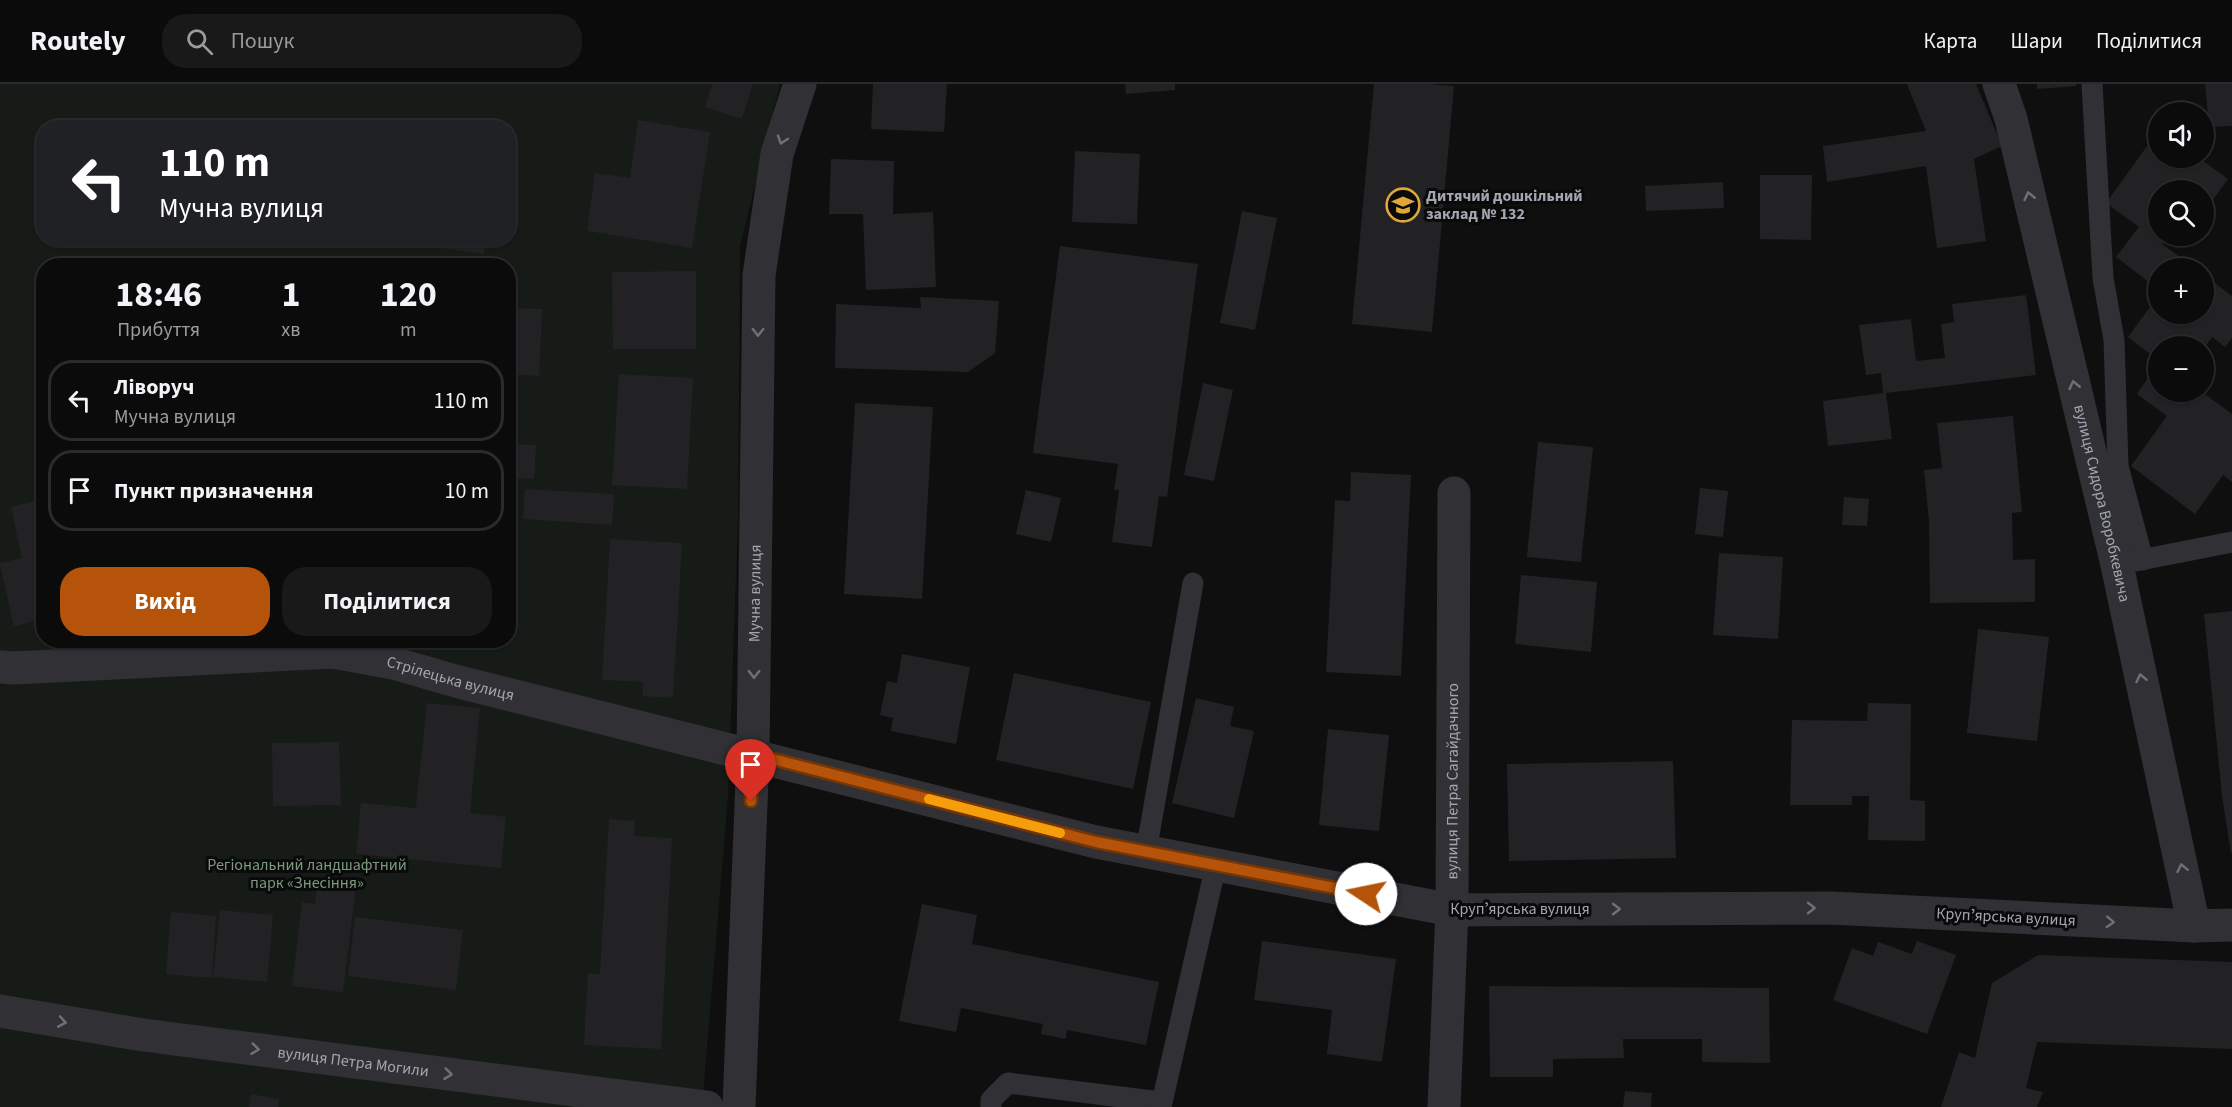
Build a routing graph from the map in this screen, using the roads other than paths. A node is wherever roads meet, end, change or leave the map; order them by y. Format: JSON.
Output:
{"nodes":[{"id":1,"x":800,"y":84,"type":"edge"},
{"id":2,"x":1999,"y":84,"type":"edge"},
{"id":3,"x":2092,"y":84,"type":"edge"},
{"id":4,"x":1454,"y":493,"type":"dead end"},
{"id":5,"x":2232,"y":542,"type":"edge"},
{"id":6,"x":2130,"y":562,"type":"junction"},
{"id":7,"x":1193,"y":583,"type":"dead end"},
{"id":8,"x":393,"y":652,"type":"edge"},
{"id":9,"x":0,"y":667,"type":"edge"},
{"id":10,"x":753,"y":754,"type":"junction"},
{"id":11,"x":1146,"y":852,"type":"junction"},
{"id":12,"x":1216,"y":865,"type":"junction"},
{"id":13,"x":1452,"y":910,"type":"junction"},
{"id":14,"x":2232,"y":925,"type":"edge"},
{"id":15,"x":2194,"y":926,"type":"junction"},
{"id":16,"x":0,"y":1011,"type":"edge"},
{"id":17,"x":1161,"y":1104,"type":"edge"},
{"id":18,"x":707,"y":1107,"type":"edge"},
{"id":19,"x":739,"y":1107,"type":"edge"},
{"id":20,"x":991,"y":1107,"type":"edge"},
{"id":21,"x":1444,"y":1107,"type":"edge"}],
"edges":[{"from":1,"to":10,"type":"street","name":"Мучна вулиця","one_way":true},
{"from":6,"to":2,"type":"street","name":"вулиця Сидора Воробкевича","one_way":true},
{"from":3,"to":6,"type":"lane"},
{"from":4,"to":13,"type":"street","name":"вулиця Петра Сагайдачного"},
{"from":5,"to":6,"type":"lane"},
{"from":15,"to":6,"type":"street","name":"вулиця Сидора Воробкевича","one_way":true},
{"from":7,"to":11,"type":"lane"},
{"from":8,"to":9,"type":"street","name":"Стрілецька вулиця"},
{"from":8,"to":10,"type":"street","name":"Стрілецька вулиця"},
{"from":10,"to":11,"type":"street","name":"Крупʼярська вулиця"},
{"from":10,"to":19,"type":"street","name":"Мучна вулиця"},
{"from":11,"to":12,"type":"street","name":"Крупʼярська вулиця"},
{"from":12,"to":13,"type":"street","name":"Крупʼярська вулиця"},
{"from":12,"to":17,"type":"lane"},
{"from":13,"to":15,"type":"street","name":"Крупʼярська вулиця","one_way":true},
{"from":13,"to":21,"type":"street","name":"вулиця Петра Сагайдачного"},
{"from":14,"to":15,"type":"street","name":"Крупʼярська вулиця"},
{"from":16,"to":18,"type":"street","name":"вулиця Петра Могили","one_way":true},
{"from":17,"to":20,"type":"lane"}]}
